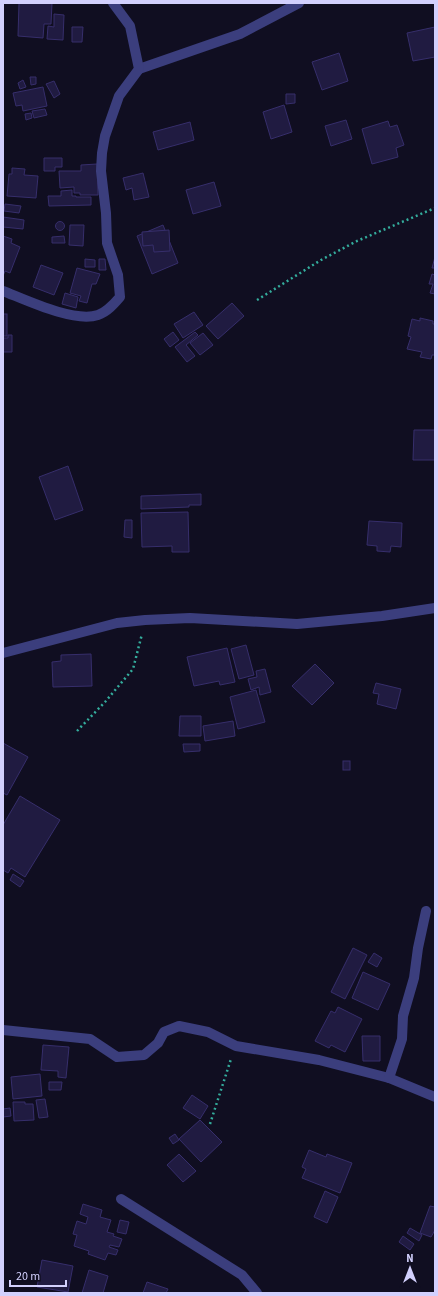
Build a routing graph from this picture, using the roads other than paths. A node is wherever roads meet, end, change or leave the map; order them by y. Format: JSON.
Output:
{"nodes":[{"id":1,"x":113,"y":3,"type":"edge"},
{"id":2,"x":299,"y":3,"type":"edge"},
{"id":3,"x":139,"y":69,"type":"junction"},
{"id":4,"x":3,"y":291,"type":"edge"},
{"id":5,"x":435,"y":608,"type":"edge"},
{"id":6,"x":3,"y":653,"type":"edge"},
{"id":7,"x":426,"y":911,"type":"dead end"},
{"id":8,"x":3,"y":1030,"type":"edge"},
{"id":9,"x":389,"y":1078,"type":"junction"},
{"id":10,"x":435,"y":1097,"type":"edge"},
{"id":11,"x":121,"y":1200,"type":"dead end"},
{"id":12,"x":257,"y":1293,"type":"edge"}],
"edges":[{"from":1,"to":3,"type":"street"},
{"from":2,"to":3,"type":"street"},
{"from":3,"to":4,"type":"street"},
{"from":5,"to":6,"type":"street"},
{"from":7,"to":9,"type":"street"},
{"from":8,"to":9,"type":"street"},
{"from":9,"to":10,"type":"street"},
{"from":11,"to":12,"type":"street"}]}
